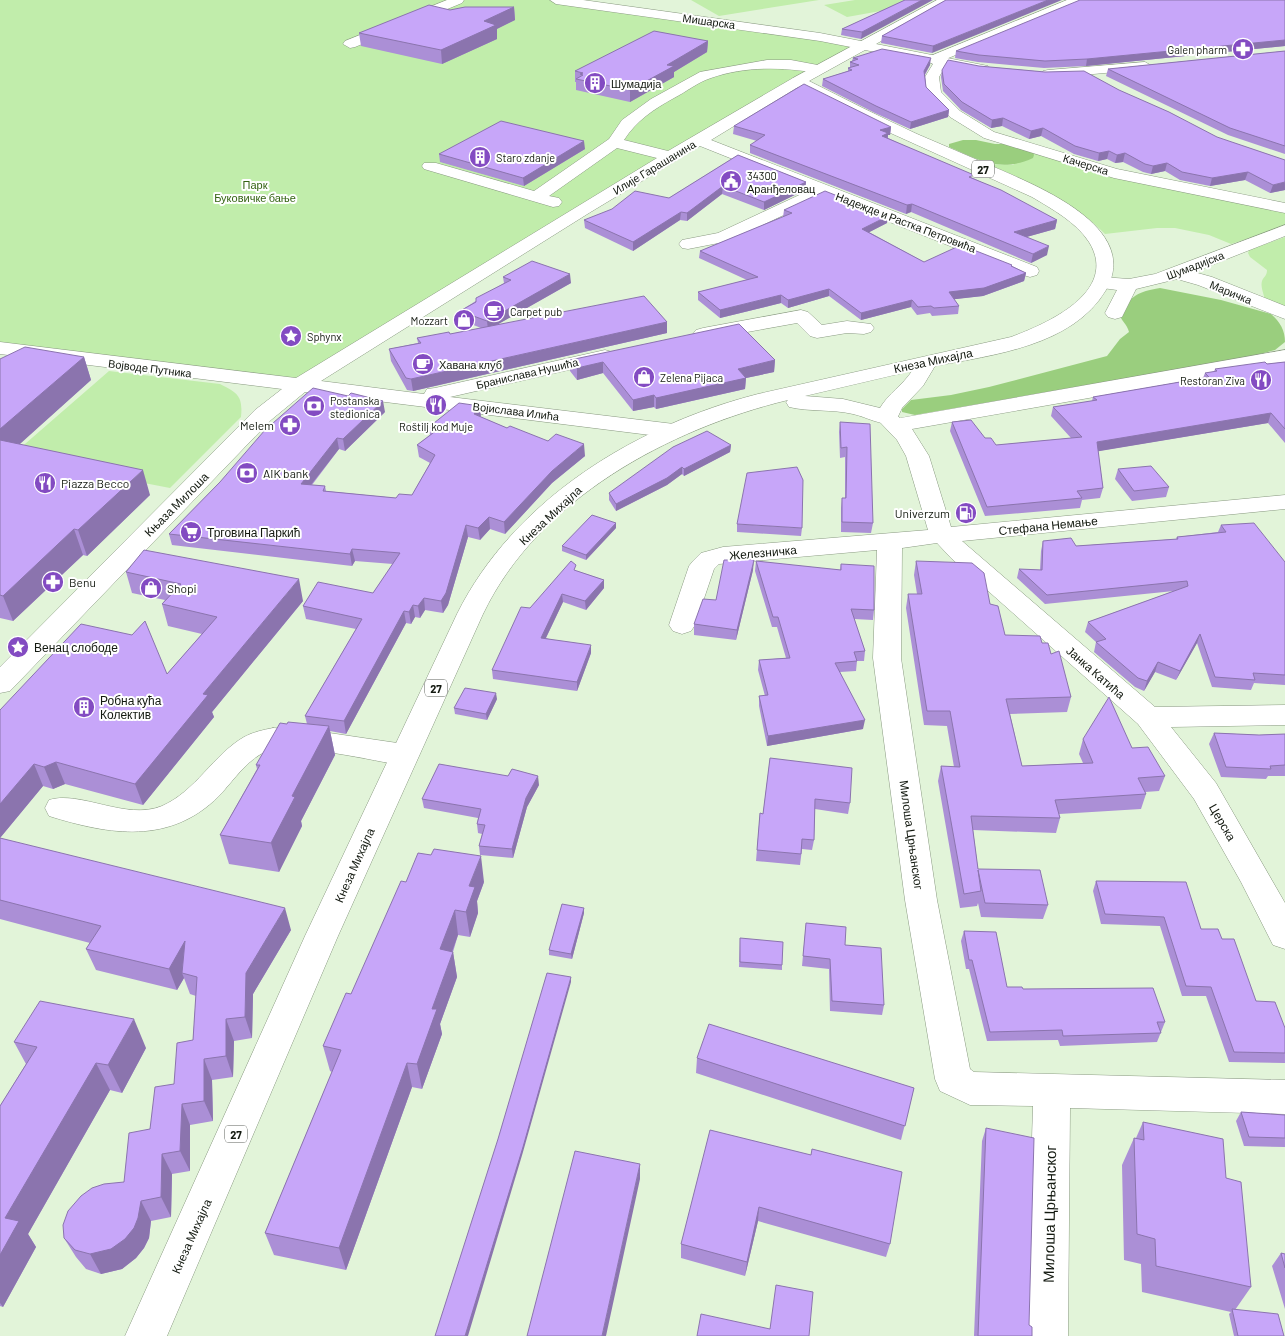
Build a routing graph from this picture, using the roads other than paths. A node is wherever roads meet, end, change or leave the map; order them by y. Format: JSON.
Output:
{"nodes":[{"id":1,"x":458,"y":0,"type":"edge"},
{"id":2,"x":556,"y":0,"type":"edge"},
{"id":3,"x":946,"y":0,"type":"edge"},
{"id":4,"x":1078,"y":0,"type":"edge"},
{"id":5,"x":350,"y":44,"type":"dead end"},
{"id":6,"x":861,"y":45,"type":"junction"},
{"id":7,"x":835,"y":60,"type":"junction"},
{"id":8,"x":937,"y":61,"type":"junction"},
{"id":9,"x":1156,"y":65,"type":"edge"},
{"id":10,"x":818,"y":70,"type":"junction"},
{"id":11,"x":994,"y":70,"type":"edge"},
{"id":12,"x":1086,"y":72,"type":"junction"},
{"id":13,"x":1036,"y":73,"type":"edge"},
{"id":14,"x":801,"y":79,"type":"junction"},
{"id":15,"x":834,"y":82,"type":"junction"},
{"id":16,"x":1110,"y":85,"type":"edge"},
{"id":17,"x":779,"y":92,"type":"junction"},
{"id":18,"x":820,"y":92,"type":"junction"},
{"id":19,"x":869,"y":118,"type":"junction"},
{"id":20,"x":698,"y":140,"type":"junction"},
{"id":21,"x":615,"y":142,"type":"junction"},
{"id":22,"x":671,"y":157,"type":"junction"},
{"id":23,"x":430,"y":166,"type":"dead end"},
{"id":24,"x":823,"y":190,"type":"junction"},
{"id":25,"x":535,"y":198,"type":"junction"},
{"id":26,"x":1285,"y":208,"type":"edge"},
{"id":27,"x":583,"y":209,"type":"junction"},
{"id":28,"x":1285,"y":230,"type":"edge"},
{"id":29,"x":688,"y":244,"type":"dead end"},
{"id":30,"x":1030,"y":271,"type":"dead end"},
{"id":31,"x":1176,"y":273,"type":"junction"},
{"id":32,"x":1102,"y":283,"type":"junction"},
{"id":33,"x":1129,"y":285,"type":"junction"},
{"id":34,"x":1115,"y":313,"type":"dead end"},
{"id":35,"x":1283,"y":316,"type":"edge"},
{"id":36,"x":864,"y":328,"type":"dead end"},
{"id":37,"x":687,"y":337,"type":"edge"},
{"id":38,"x":367,"y":344,"type":"joint"},
{"id":39,"x":0,"y":348,"type":"edge"},
{"id":40,"x":620,"y":352,"type":"edge"},
{"id":41,"x":40,"y":354,"type":"junction"},
{"id":42,"x":1285,"y":356,"type":"edge"},
{"id":43,"x":928,"y":361,"type":"junction"},
{"id":44,"x":14,"y":370,"type":"edge"},
{"id":45,"x":229,"y":378,"type":"junction"},
{"id":46,"x":300,"y":385,"type":"junction"},
{"id":47,"x":416,"y":398,"type":"junction"},
{"id":48,"x":753,"y":403,"type":"junction"},
{"id":49,"x":263,"y":415,"type":"junction"},
{"id":50,"x":892,"y":422,"type":"junction"},
{"id":51,"x":674,"y":431,"type":"junction"},
{"id":52,"x":1285,"y":502,"type":"edge"},
{"id":53,"x":943,"y":535,"type":"junction"},
{"id":54,"x":890,"y":542,"type":"junction"},
{"id":55,"x":682,"y":625,"type":"dead end"},
{"id":56,"x":0,"y":684,"type":"edge"},
{"id":57,"x":1285,"y":715,"type":"edge"},
{"id":58,"x":1148,"y":717,"type":"junction"},
{"id":59,"x":404,"y":756,"type":"junction"},
{"id":60,"x":60,"y":808,"type":"dead end"},
{"id":61,"x":1285,"y":935,"type":"edge"},
{"id":62,"x":1052,"y":1092,"type":"junction"},
{"id":63,"x":1285,"y":1097,"type":"edge"},
{"id":64,"x":146,"y":1336,"type":"edge"},
{"id":65,"x":1047,"y":1336,"type":"edge"}],
"edges":[{"from":1,"to":5,"type":"street"},
{"from":2,"to":6,"type":"street","name":"Мишарска"},
{"from":3,"to":6,"type":"street","name":"Илије Гарашанина"},
{"from":4,"to":8,"type":"street"},
{"from":6,"to":7,"type":"street","name":"Илије Гарашанина"},
{"from":6,"to":8,"type":"street","name":"Мишарска"},
{"from":7,"to":10,"type":"street","name":"Илије Гарашанина"},
{"from":7,"to":15,"type":"street"},
{"from":8,"to":11,"type":"street","name":"Мишарска"},
{"from":8,"to":26,"type":"street","name":"Качерска"},
{"from":9,"to":12,"type":"street"},
{"from":10,"to":14,"type":"street","name":"Илије Гарашанина"},
{"from":10,"to":21,"type":"street"},
{"from":12,"to":13,"type":"street"},
{"from":12,"to":16,"type":"street"},
{"from":14,"to":15,"type":"street","name":"Кнеза Михајла","number":"27"},
{"from":14,"to":17,"type":"street","name":"Илије Гарашанина"},
{"from":14,"to":18,"type":"street","name":"Кнеза Михајла","number":"27"},
{"from":15,"to":19,"type":"street","name":"Кнеза Михајла","number":"27"},
{"from":17,"to":18,"type":"street"},
{"from":17,"to":20,"type":"street","name":"Илије Гарашанина"},
{"from":18,"to":19,"type":"street","name":"Кнеза Михајла","number":"27"},
{"from":19,"to":32,"type":"street","name":"Кнеза Михајла","number":"27"},
{"from":20,"to":22,"type":"street","name":"Илије Гарашанина"},
{"from":20,"to":24,"type":"street","name":"Надежде и Растка Петровића"},
{"from":21,"to":22,"type":"street"},
{"from":21,"to":25,"type":"street"},
{"from":22,"to":27,"type":"street","name":"Илије Гарашанина"},
{"from":23,"to":25,"type":"street"},
{"from":24,"to":29,"type":"street"},
{"from":24,"to":30,"type":"street","name":"Надежде и Растка Петровића"},
{"from":25,"to":27,"type":"street"},
{"from":27,"to":38,"type":"street","name":"Илије Гарашанина"},
{"from":28,"to":31,"type":"street","name":"Шумадијска"},
{"from":31,"to":33,"type":"street","name":"Шумадијска"},
{"from":31,"to":35,"type":"street","name":"Маричка"},
{"from":32,"to":33,"type":"street","name":"Шумадијска"},
{"from":32,"to":43,"type":"street","name":"Кнеза Михајла","number":"27"},
{"from":33,"to":34,"type":"street"},
{"from":36,"to":37,"type":"street"},
{"from":38,"to":46,"type":"street","name":"Књаза Милоша"},
{"from":39,"to":41,"type":"street","name":"Војводе Путника"},
{"from":40,"to":47,"type":"street","name":"Бранислава Нушића"},
{"from":41,"to":44,"type":"street"},
{"from":41,"to":45,"type":"street","name":"Војводе Путника"},
{"from":42,"to":50,"type":"street"},
{"from":43,"to":48,"type":"street","name":"Кнеза Михајла","number":"27"},
{"from":43,"to":50,"type":"street"},
{"from":45,"to":46,"type":"street","name":"Војводе Путника"},
{"from":45,"to":49,"type":"street"},
{"from":46,"to":47,"type":"street","name":"Војислава Илића"},
{"from":46,"to":49,"type":"street","name":"Књаза Милоша"},
{"from":47,"to":51,"type":"street","name":"Војислава Илића"},
{"from":48,"to":50,"type":"street"},
{"from":48,"to":51,"type":"street","name":"Кнеза Михајла","number":"27"},
{"from":49,"to":56,"type":"street","name":"Књаза Милоша"},
{"from":50,"to":53,"type":"street"},
{"from":51,"to":59,"type":"street","name":"Кнеза Михајла","number":"27"},
{"from":52,"to":53,"type":"street","name":"Стефана Немање"},
{"from":53,"to":54,"type":"street"},
{"from":53,"to":58,"type":"street","name":"Јанка Катића"},
{"from":54,"to":55,"type":"street","name":"Железничка"},
{"from":54,"to":62,"type":"street","name":"Милоша Црњанског"},
{"from":57,"to":58,"type":"street"},
{"from":58,"to":61,"type":"street","name":"Церска"},
{"from":59,"to":60,"type":"street"},
{"from":59,"to":64,"type":"street","name":"Кнеза Михајла","number":"27"},
{"from":62,"to":63,"type":"street","name":"Милоша Црњанског"},
{"from":62,"to":65,"type":"street","name":"Милоша Црњанског"}]}
